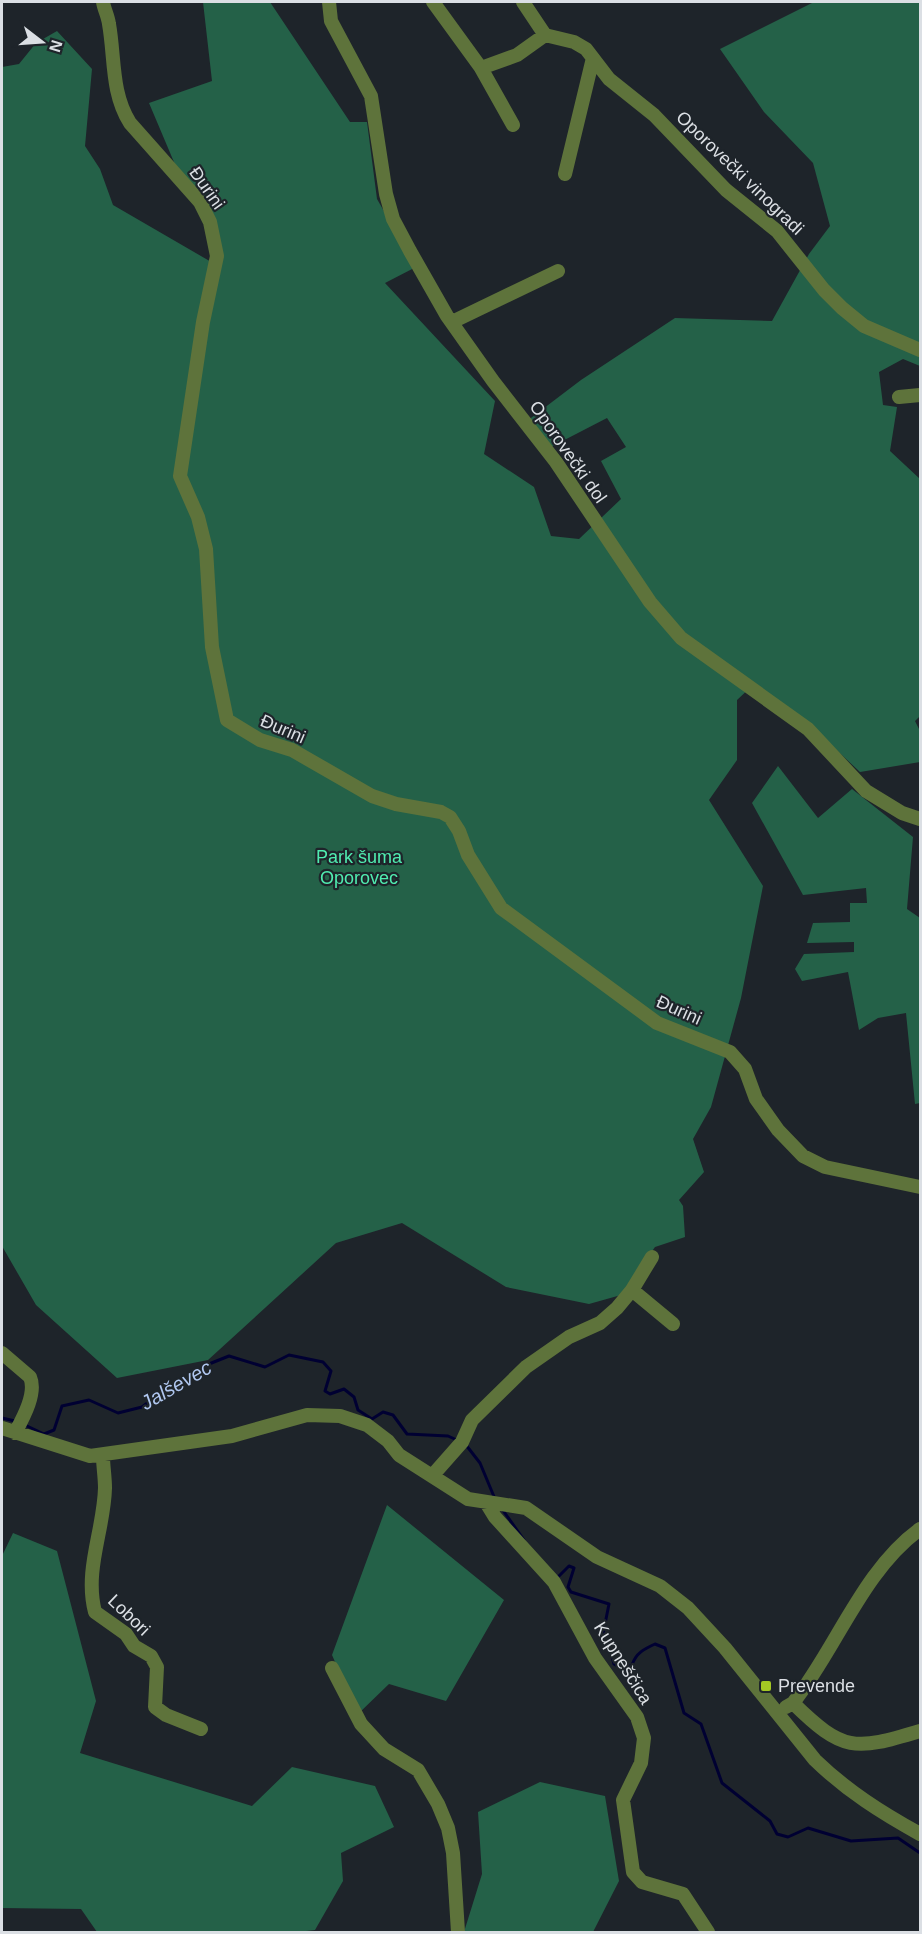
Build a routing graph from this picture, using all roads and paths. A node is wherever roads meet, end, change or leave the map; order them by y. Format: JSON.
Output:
{"nodes":[{"id":1,"x":103,"y":2,"type":"edge"},
{"id":2,"x":329,"y":2,"type":"edge"},
{"id":3,"x":433,"y":2,"type":"edge"},
{"id":4,"x":523,"y":2,"type":"edge"},
{"id":5,"x":545,"y":35,"type":"junction"},
{"id":6,"x":593,"y":58,"type":"junction"},
{"id":7,"x":481,"y":68,"type":"junction"},
{"id":8,"x":513,"y":125,"type":"dead end"},
{"id":9,"x":565,"y":174,"type":"dead end"},
{"id":10,"x":558,"y":271,"type":"dead end"},
{"id":11,"x":452,"y":322,"type":"junction"},
{"id":12,"x":921,"y":350,"type":"edge"},
{"id":13,"x":921,"y":395,"type":"edge"},
{"id":14,"x":900,"y":397,"type":"dead end"},
{"id":15,"x":921,"y":819,"type":"edge"},
{"id":16,"x":921,"y":1187,"type":"edge"},
{"id":17,"x":652,"y":1257,"type":"dead end"},
{"id":18,"x":632,"y":1290,"type":"junction"},
{"id":19,"x":673,"y":1324,"type":"dead end"},
{"id":20,"x":2,"y":1353,"type":"edge"},
{"id":21,"x":2,"y":1428,"type":"edge"},
{"id":22,"x":15,"y":1433,"type":"junction"},
{"id":23,"x":103,"y":1456,"type":"junction"},
{"id":24,"x":432,"y":1476,"type":"junction"},
{"id":25,"x":493,"y":1504,"type":"junction"},
{"id":26,"x":921,"y":1529,"type":"edge"},
{"id":27,"x":332,"y":1668,"type":"dead end"},
{"id":28,"x":793,"y":1703,"type":"junction"},
{"id":29,"x":777,"y":1713,"type":"junction"},
{"id":30,"x":201,"y":1729,"type":"dead end"},
{"id":31,"x":921,"y":1731,"type":"edge"},
{"id":32,"x":921,"y":1834,"type":"edge"},
{"id":33,"x":458,"y":1932,"type":"edge"},
{"id":34,"x":708,"y":1932,"type":"edge"}],
"edges":[{"from":1,"to":16,"type":"street","name":"Đurini"},
{"from":2,"to":11,"type":"street","name":"Oporovečki dol"},
{"from":3,"to":7,"type":"street"},
{"from":4,"to":5,"type":"street"},
{"from":5,"to":6,"type":"street","name":"Oporovečki vinogradi"},
{"from":5,"to":7,"type":"street"},
{"from":6,"to":9,"type":"street"},
{"from":6,"to":12,"type":"street","name":"Oporovečki vinogradi"},
{"from":7,"to":8,"type":"street"},
{"from":10,"to":11,"type":"street"},
{"from":11,"to":15,"type":"street","name":"Oporovečki dol"},
{"from":13,"to":14,"type":"street"},
{"from":17,"to":18,"type":"street"},
{"from":18,"to":19,"type":"street"},
{"from":18,"to":24,"type":"street"},
{"from":20,"to":22,"type":"street"},
{"from":21,"to":22,"type":"street"},
{"from":22,"to":23,"type":"street"},
{"from":23,"to":24,"type":"street"},
{"from":23,"to":30,"type":"street","name":"Lobori"},
{"from":24,"to":25,"type":"street"},
{"from":25,"to":29,"type":"street"},
{"from":25,"to":34,"type":"street","name":"Kupneščica"},
{"from":26,"to":28,"type":"street"},
{"from":27,"to":33,"type":"street"},
{"from":28,"to":29,"type":"street"},
{"from":28,"to":31,"type":"street"},
{"from":29,"to":32,"type":"street"}]}
